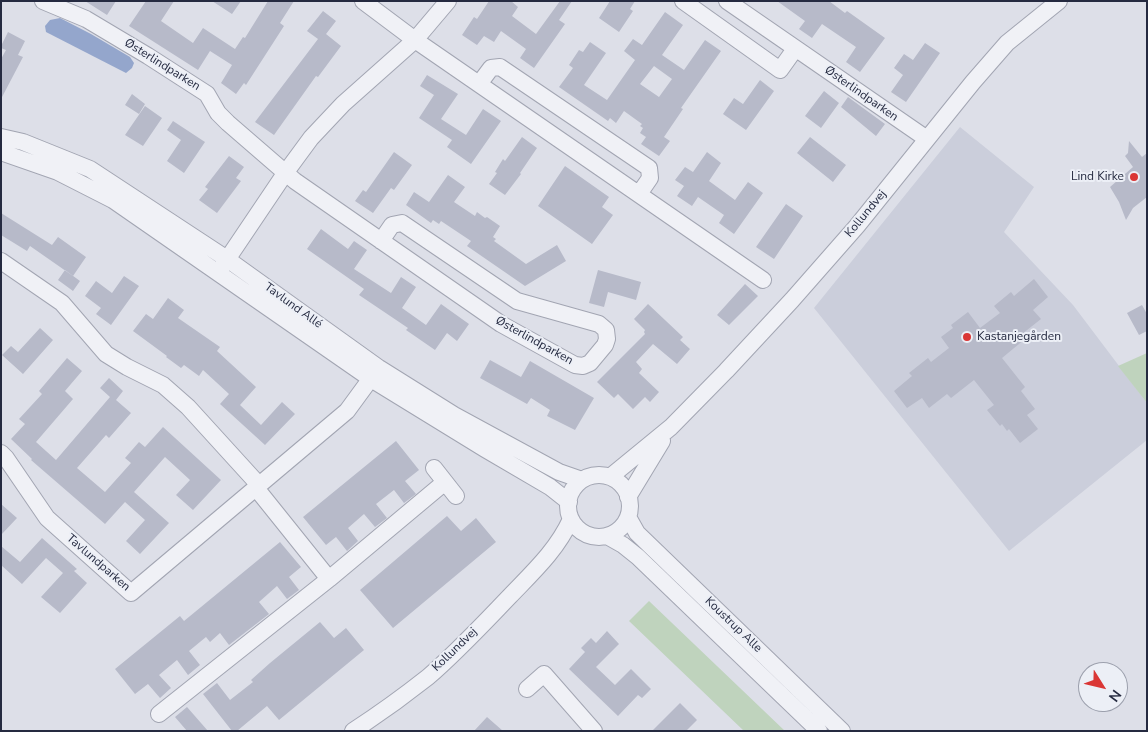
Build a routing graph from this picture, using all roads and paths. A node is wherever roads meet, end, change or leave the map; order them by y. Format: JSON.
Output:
{"nodes":[{"id":1,"x":43,"y":1,"type":"edge"},
{"id":2,"x":363,"y":1,"type":"edge"},
{"id":3,"x":448,"y":1,"type":"edge"},
{"id":4,"x":682,"y":1,"type":"edge"},
{"id":5,"x":727,"y":1,"type":"edge"},
{"id":6,"x":1059,"y":1,"type":"edge"},
{"id":7,"x":415,"y":40,"type":"junction"},
{"id":8,"x":795,"y":49,"type":"junction"},
{"id":9,"x":479,"y":84,"type":"junction"},
{"id":10,"x":1,"y":137,"type":"edge"},
{"id":11,"x":927,"y":140,"type":"junction"},
{"id":12,"x":1,"y":152,"type":"edge"},
{"id":13,"x":286,"y":172,"type":"junction"},
{"id":14,"x":639,"y":194,"type":"junction"},
{"id":15,"x":382,"y":241,"type":"junction"},
{"id":16,"x":227,"y":259,"type":"junction"},
{"id":17,"x":1,"y":261,"type":"edge"},
{"id":18,"x":218,"y":273,"type":"junction"},
{"id":19,"x":763,"y":280,"type":"dead end"},
{"id":20,"x":375,"y":373,"type":"junction"},
{"id":21,"x":671,"y":427,"type":"junction"},
{"id":22,"x":1,"y":454,"type":"edge"},
{"id":23,"x":434,"y":468,"type":"dead end"},
{"id":24,"x":610,"y":477,"type":"junction"},
{"id":25,"x":582,"y":480,"type":"junction"},
{"id":26,"x":445,"y":482,"type":"junction"},
{"id":27,"x":258,"y":487,"type":"junction"},
{"id":28,"x":456,"y":496,"type":"dead end"},
{"id":29,"x":628,"y":497,"type":"junction"},
{"id":30,"x":568,"y":502,"type":"junction"},
{"id":31,"x":628,"y":517,"type":"junction"},
{"id":32,"x":571,"y":519,"type":"junction"},
{"id":33,"x":588,"y":535,"type":"junction"},
{"id":34,"x":607,"y":536,"type":"junction"},
{"id":35,"x":547,"y":558,"type":"junction"},
{"id":36,"x":329,"y":579,"type":"junction"},
{"id":37,"x":527,"y":689,"type":"dead end"},
{"id":38,"x":159,"y":714,"type":"dead end"},
{"id":39,"x":353,"y":731,"type":"edge"},
{"id":40,"x":594,"y":731,"type":"edge"},
{"id":41,"x":819,"y":731,"type":"edge"},
{"id":42,"x":842,"y":731,"type":"edge"}],
"edges":[{"from":1,"to":13,"type":"street","name":"Østerlindparken"},
{"from":2,"to":7,"type":"street"},
{"from":3,"to":7,"type":"street"},
{"from":4,"to":8,"type":"street"},
{"from":5,"to":8,"type":"street","name":"Østerlindparken"},
{"from":6,"to":11,"type":"street","name":"Kollundvej"},
{"from":7,"to":9,"type":"street"},
{"from":7,"to":13,"type":"street"},
{"from":8,"to":11,"type":"street","name":"Østerlindparken"},
{"from":9,"to":14,"type":"street"},
{"from":9,"to":14,"type":"street"},
{"from":10,"to":16,"type":"street","name":"Tavlund Allé"},
{"from":11,"to":21,"type":"street","name":"Kollundvej"},
{"from":12,"to":18,"type":"street","name":"Tavlund Allé"},
{"from":13,"to":15,"type":"street","name":"Østerlindparken"},
{"from":13,"to":16,"type":"street"},
{"from":14,"to":19,"type":"street"},
{"from":15,"to":15,"type":"street","name":"Østerlindparken"},
{"from":16,"to":18,"type":"street"},
{"from":16,"to":20,"type":"street","name":"Tavlund Allé"},
{"from":17,"to":27,"type":"street"},
{"from":18,"to":20,"type":"street","name":"Tavlund Allé"},
{"from":20,"to":25,"type":"street","name":"Tavlund Allé"},
{"from":20,"to":27,"type":"street","name":"Tavlundparken"},
{"from":20,"to":30,"type":"street","name":"Tavlund Allé"},
{"from":21,"to":24,"type":"street","name":"Kollundvej"},
{"from":21,"to":29,"type":"street","name":"Kollundvej"},
{"from":22,"to":27,"type":"street","name":"Tavlundparken"},
{"from":23,"to":26,"type":"street"},
{"from":24,"to":25,"type":"street"},
{"from":24,"to":29,"type":"street"},
{"from":25,"to":30,"type":"street"},
{"from":26,"to":28,"type":"street"},
{"from":26,"to":36,"type":"street"},
{"from":27,"to":36,"type":"street"},
{"from":29,"to":31,"type":"street"},
{"from":30,"to":32,"type":"street"},
{"from":31,"to":34,"type":"street"},
{"from":31,"to":42,"type":"street","name":"Koustrup Alle"},
{"from":32,"to":33,"type":"street"},
{"from":32,"to":35,"type":"street","name":"Kollundvej"},
{"from":33,"to":34,"type":"street"},
{"from":33,"to":35,"type":"street","name":"Kollundvej"},
{"from":34,"to":41,"type":"street","name":"Koustrup Alle"},
{"from":35,"to":39,"type":"street","name":"Kollundvej"},
{"from":36,"to":38,"type":"street"},
{"from":37,"to":40,"type":"street"}]}
